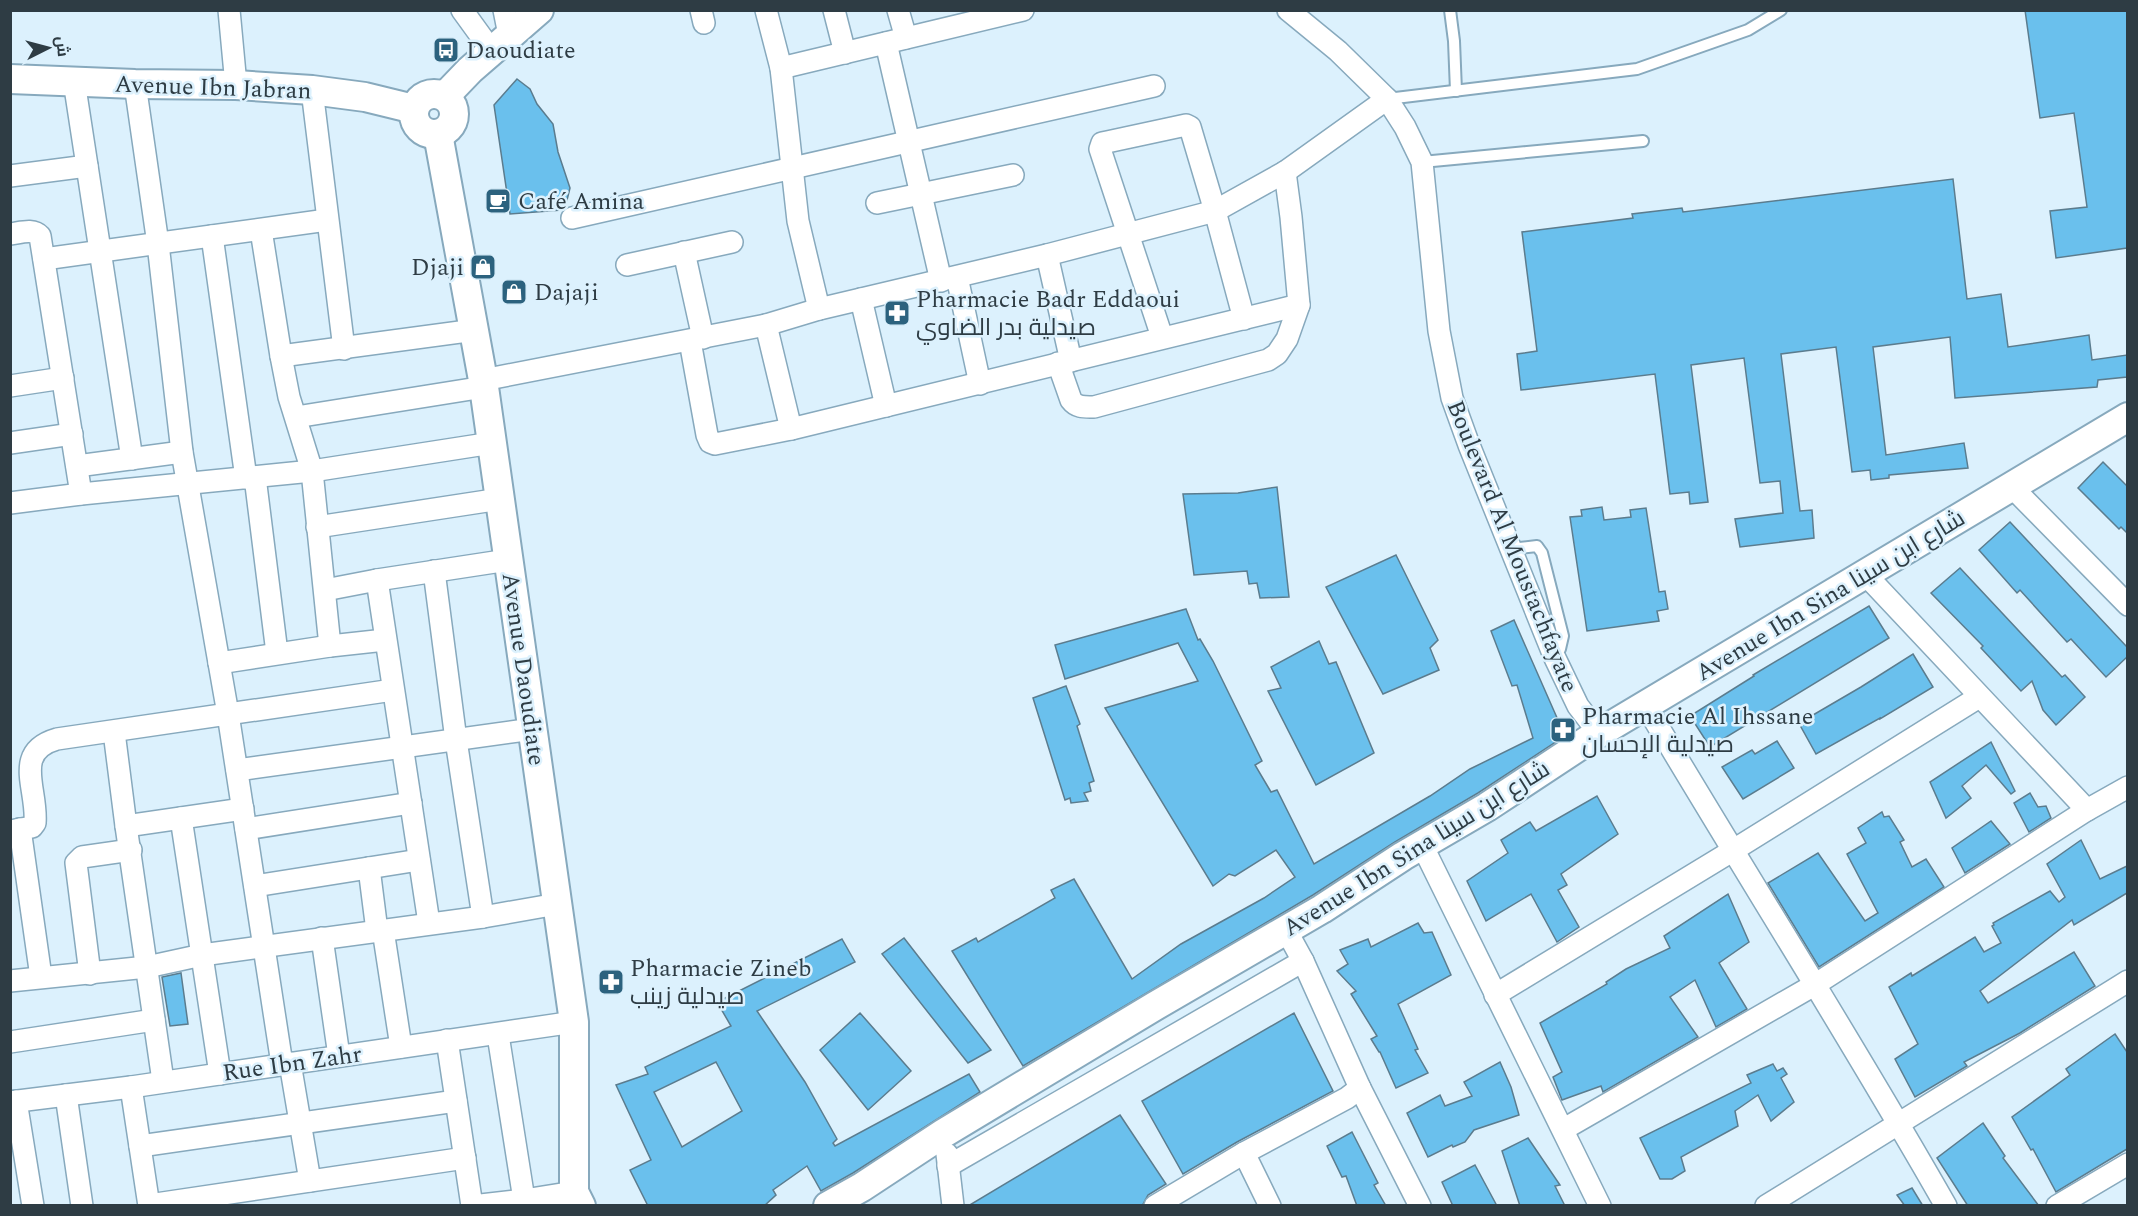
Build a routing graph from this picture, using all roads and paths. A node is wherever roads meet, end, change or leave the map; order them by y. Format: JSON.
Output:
{"nodes":[{"id":1,"x":229,"y":10,"type":"edge"},
{"id":2,"x":462,"y":10,"type":"edge"},
{"id":3,"x":539,"y":10,"type":"edge"},
{"id":4,"x":766,"y":10,"type":"edge"},
{"id":5,"x":834,"y":10,"type":"edge"},
{"id":6,"x":898,"y":10,"type":"edge"},
{"id":7,"x":1023,"y":10,"type":"edge"},
{"id":8,"x":1288,"y":10,"type":"edge"},
{"id":9,"x":1450,"y":10,"type":"edge"},
{"id":10,"x":1781,"y":10,"type":"edge"},
{"id":11,"x":996,"y":14,"type":"edge"},
{"id":12,"x":1763,"y":15,"type":"edge"},
{"id":13,"x":942,"y":20,"type":"edge"},
{"id":14,"x":501,"y":32,"type":"edge"},
{"id":15,"x":896,"y":41,"type":"junction"},
{"id":16,"x":845,"y":53,"type":"junction"},
{"id":17,"x":781,"y":68,"type":"junction"},
{"id":18,"x":10,"y":79,"type":"edge"},
{"id":19,"x":74,"y":81,"type":"junction"},
{"id":20,"x":135,"y":84,"type":"junction"},
{"id":21,"x":236,"y":86,"type":"junction"},
{"id":22,"x":1154,"y":86,"type":"dead end"},
{"id":23,"x":312,"y":90,"type":"junction"},
{"id":24,"x":1456,"y":91,"type":"junction"},
{"id":25,"x":445,"y":96,"type":"junction"},
{"id":26,"x":1387,"y":99,"type":"junction"},
{"id":27,"x":414,"y":109,"type":"junction"},
{"id":28,"x":438,"y":134,"type":"junction"},
{"id":29,"x":1643,"y":141,"type":"dead end"},
{"id":30,"x":909,"y":143,"type":"junction"},
{"id":31,"x":1422,"y":162,"type":"junction"},
{"id":32,"x":87,"y":165,"type":"junction"},
{"id":33,"x":793,"y":168,"type":"junction"},
{"id":34,"x":1285,"y":172,"type":"junction"},
{"id":35,"x":1013,"y":175,"type":"dead end"},
{"id":36,"x":10,"y":176,"type":"edge"},
{"id":37,"x":922,"y":195,"type":"junction"},
{"id":38,"x":877,"y":203,"type":"dead end"},
{"id":39,"x":1215,"y":211,"type":"junction"},
{"id":40,"x":572,"y":218,"type":"dead end"},
{"id":41,"x":327,"y":220,"type":"junction"},
{"id":42,"x":261,"y":230,"type":"junction"},
{"id":43,"x":10,"y":234,"type":"edge"},
{"id":44,"x":1127,"y":235,"type":"junction"},
{"id":45,"x":212,"y":236,"type":"junction"},
{"id":46,"x":732,"y":242,"type":"dead end"},
{"id":47,"x":158,"y":244,"type":"junction"},
{"id":48,"x":100,"y":252,"type":"junction"},
{"id":49,"x":684,"y":252,"type":"junction"},
{"id":50,"x":1047,"y":255,"type":"junction"},
{"id":51,"x":44,"y":259,"type":"junction"},
{"id":52,"x":627,"y":265,"type":"dead end"},
{"id":53,"x":949,"y":279,"type":"junction"},
{"id":54,"x":861,"y":299,"type":"junction"},
{"id":55,"x":1299,"y":305,"type":"junction"},
{"id":56,"x":819,"y":309,"type":"junction"},
{"id":57,"x":1244,"y":319,"type":"junction"},
{"id":58,"x":766,"y":325,"type":"junction"},
{"id":59,"x":475,"y":330,"type":"junction"},
{"id":60,"x":1162,"y":337,"type":"junction"},
{"id":61,"x":697,"y":339,"type":"junction"},
{"id":62,"x":344,"y":349,"type":"junction"},
{"id":63,"x":281,"y":356,"type":"junction"},
{"id":64,"x":1064,"y":362,"type":"junction"},
{"id":65,"x":63,"y":378,"type":"junction"},
{"id":66,"x":483,"y":384,"type":"junction"},
{"id":67,"x":980,"y":384,"type":"junction"},
{"id":68,"x":10,"y":386,"type":"edge"},
{"id":69,"x":886,"y":406,"type":"junction"},
{"id":70,"x":296,"y":417,"type":"junction"},
{"id":71,"x":2127,"y":417,"type":"edge"},
{"id":72,"x":791,"y":429,"type":"junction"},
{"id":73,"x":72,"y":434,"type":"junction"},
{"id":74,"x":10,"y":442,"type":"edge"},
{"id":75,"x":492,"y":443,"type":"junction"},
{"id":76,"x":182,"y":452,"type":"junction"},
{"id":77,"x":132,"y":459,"type":"junction"},
{"id":78,"x":77,"y":466,"type":"junction"},
{"id":79,"x":312,"y":471,"type":"junction"},
{"id":80,"x":250,"y":477,"type":"junction"},
{"id":81,"x":188,"y":483,"type":"junction"},
{"id":82,"x":2011,"y":486,"type":"junction"},
{"id":83,"x":81,"y":494,"type":"junction"},
{"id":84,"x":500,"y":499,"type":"junction"},
{"id":85,"x":10,"y":503,"type":"edge"},
{"id":86,"x":317,"y":527,"type":"junction"},
{"id":87,"x":1510,"y":549,"type":"junction"},
{"id":88,"x":508,"y":560,"type":"junction"},
{"id":89,"x":435,"y":571,"type":"junction"},
{"id":90,"x":1865,"y":574,"type":"junction"},
{"id":91,"x":377,"y":580,"type":"junction"},
{"id":92,"x":325,"y":590,"type":"junction"},
{"id":93,"x":2127,"y":605,"type":"edge"},
{"id":94,"x":385,"y":640,"type":"junction"},
{"id":95,"x":330,"y":646,"type":"junction"},
{"id":96,"x":277,"y":653,"type":"junction"},
{"id":97,"x":1554,"y":656,"type":"junction"},
{"id":98,"x":219,"y":663,"type":"junction"},
{"id":99,"x":393,"y":690,"type":"junction"},
{"id":100,"x":1979,"y":697,"type":"junction"},
{"id":101,"x":1646,"y":706,"type":"junction"},
{"id":102,"x":228,"y":714,"type":"junction"},
{"id":103,"x":533,"y":729,"type":"junction"},
{"id":104,"x":114,"y":732,"type":"junction"},
{"id":105,"x":1599,"y":733,"type":"junction"},
{"id":106,"x":456,"y":740,"type":"junction"},
{"id":107,"x":402,"y":747,"type":"junction"},
{"id":108,"x":237,"y":770,"type":"junction"},
{"id":109,"x":2127,"y":787,"type":"edge"},
{"id":110,"x":411,"y":803,"type":"junction"},
{"id":111,"x":2087,"y":810,"type":"junction"},
{"id":112,"x":181,"y":818,"type":"junction"},
{"id":113,"x":245,"y":819,"type":"junction"},
{"id":114,"x":126,"y":826,"type":"junction"},
{"id":115,"x":15,"y":830,"type":"edge"},
{"id":116,"x":1422,"y":845,"type":"junction"},
{"id":117,"x":131,"y":850,"type":"junction"},
{"id":118,"x":1732,"y":851,"type":"junction"},
{"id":119,"x":420,"y":860,"type":"junction"},
{"id":120,"x":369,"y":868,"type":"junction"},
{"id":121,"x":255,"y":886,"type":"junction"},
{"id":122,"x":557,"y":904,"type":"junction"},
{"id":123,"x":483,"y":917,"type":"junction"},
{"id":124,"x":429,"y":923,"type":"junction"},
{"id":125,"x":380,"y":930,"type":"junction"},
{"id":126,"x":1287,"y":930,"type":"junction"},
{"id":127,"x":322,"y":938,"type":"junction"},
{"id":128,"x":265,"y":947,"type":"junction"},
{"id":129,"x":202,"y":955,"type":"junction"},
{"id":130,"x":1303,"y":961,"type":"junction"},
{"id":131,"x":147,"y":967,"type":"junction"},
{"id":132,"x":90,"y":974,"type":"junction"},
{"id":133,"x":41,"y":977,"type":"junction"},
{"id":134,"x":10,"y":981,"type":"edge"},
{"id":135,"x":2127,"y":981,"type":"edge"},
{"id":136,"x":1816,"y":984,"type":"junction"},
{"id":137,"x":1495,"y":995,"type":"junction"},
{"id":138,"x":154,"y":1020,"type":"junction"},
{"id":139,"x":574,"y":1022,"type":"junction"},
{"id":140,"x":498,"y":1035,"type":"junction"},
{"id":141,"x":447,"y":1040,"type":"junction"},
{"id":142,"x":10,"y":1042,"type":"edge"},
{"id":143,"x":401,"y":1047,"type":"junction"},
{"id":144,"x":339,"y":1056,"type":"junction"},
{"id":145,"x":286,"y":1064,"type":"junction"},
{"id":146,"x":220,"y":1074,"type":"junction"},
{"id":147,"x":163,"y":1081,"type":"junction"},
{"id":148,"x":130,"y":1087,"type":"junction"},
{"id":149,"x":1360,"y":1088,"type":"junction"},
{"id":150,"x":66,"y":1095,"type":"junction"},
{"id":151,"x":13,"y":1101,"type":"edge"},
{"id":152,"x":456,"y":1101,"type":"junction"},
{"id":153,"x":300,"y":1123,"type":"junction"},
{"id":154,"x":1899,"y":1123,"type":"junction"},
{"id":155,"x":1564,"y":1129,"type":"junction"},
{"id":156,"x":944,"y":1132,"type":"junction"},
{"id":157,"x":140,"y":1146,"type":"junction"},
{"id":158,"x":1244,"y":1153,"type":"junction"},
{"id":159,"x":465,"y":1158,"type":"junction"},
{"id":160,"x":18,"y":1164,"type":"edge"},
{"id":161,"x":2127,"y":1164,"type":"edge"},
{"id":162,"x":948,"y":1166,"type":"junction"},
{"id":163,"x":310,"y":1181,"type":"junction"},
{"id":164,"x":267,"y":1197,"type":"edge"},
{"id":165,"x":577,"y":1199,"type":"edge"},
{"id":166,"x":524,"y":1203,"type":"edge"},
{"id":167,"x":149,"y":1205,"type":"edge"},
{"id":168,"x":33,"y":1206,"type":"edge"},
{"id":169,"x":82,"y":1206,"type":"edge"},
{"id":170,"x":828,"y":1206,"type":"edge"},
{"id":171,"x":954,"y":1206,"type":"edge"},
{"id":172,"x":1155,"y":1206,"type":"edge"},
{"id":173,"x":1270,"y":1206,"type":"edge"},
{"id":174,"x":1420,"y":1206,"type":"edge"},
{"id":175,"x":1600,"y":1206,"type":"edge"},
{"id":176,"x":1766,"y":1206,"type":"edge"},
{"id":177,"x":1946,"y":1206,"type":"edge"},
{"id":178,"x":2057,"y":1206,"type":"edge"}],
"edges":[{"from":1,"to":21,"type":"street"},
{"from":2,"to":14,"type":"street"},
{"from":3,"to":14,"type":"street"},
{"from":4,"to":17,"type":"street"},
{"from":5,"to":16,"type":"street"},
{"from":6,"to":15,"type":"street"},
{"from":7,"to":11,"type":"street"},
{"from":8,"to":26,"type":"street","name":"Boulevard Al Moustachfayate"},
{"from":9,"to":24,"type":"lane"},
{"from":10,"to":12,"type":"lane"},
{"from":11,"to":13,"type":"street"},
{"from":12,"to":24,"type":"lane"},
{"from":13,"to":15,"type":"street"},
{"from":14,"to":25,"type":"street"},
{"from":15,"to":16,"type":"street"},
{"from":15,"to":30,"type":"street"},
{"from":16,"to":17,"type":"street"},
{"from":17,"to":33,"type":"street"},
{"from":18,"to":19,"type":"street","name":"Avenue Ibn Jabran"},
{"from":19,"to":20,"type":"street","name":"Avenue Ibn Jabran"},
{"from":19,"to":32,"type":"street"},
{"from":20,"to":21,"type":"street","name":"Avenue Ibn Jabran"},
{"from":20,"to":47,"type":"street"},
{"from":21,"to":23,"type":"street","name":"Avenue Ibn Jabran"},
{"from":22,"to":30,"type":"street"},
{"from":23,"to":27,"type":"street","name":"Avenue Ibn Jabran"},
{"from":23,"to":41,"type":"street"},
{"from":24,"to":26,"type":"lane"},
{"from":25,"to":27,"type":"street"},
{"from":25,"to":28,"type":"street"},
{"from":26,"to":31,"type":"street","name":"Boulevard Al Moustachfayate"},
{"from":26,"to":34,"type":"street"},
{"from":27,"to":28,"type":"street"},
{"from":28,"to":59,"type":"street","name":"Avenue Daoudiate"},
{"from":29,"to":31,"type":"lane"},
{"from":30,"to":33,"type":"street"},
{"from":30,"to":37,"type":"street"},
{"from":31,"to":87,"type":"street","name":"Boulevard Al Moustachfayate"},
{"from":32,"to":36,"type":"street"},
{"from":32,"to":48,"type":"street"},
{"from":33,"to":40,"type":"street"},
{"from":33,"to":56,"type":"street"},
{"from":34,"to":39,"type":"street"},
{"from":34,"to":55,"type":"street"},
{"from":35,"to":37,"type":"street"},
{"from":37,"to":38,"type":"street"},
{"from":37,"to":53,"type":"street"},
{"from":39,"to":44,"type":"street"},
{"from":39,"to":44,"type":"street"},
{"from":39,"to":57,"type":"street"},
{"from":41,"to":42,"type":"street"},
{"from":41,"to":62,"type":"street"},
{"from":42,"to":45,"type":"street"},
{"from":42,"to":63,"type":"street"},
{"from":43,"to":51,"type":"street"},
{"from":44,"to":50,"type":"street"},
{"from":44,"to":60,"type":"street"},
{"from":45,"to":47,"type":"street"},
{"from":45,"to":80,"type":"street"},
{"from":46,"to":49,"type":"street"},
{"from":47,"to":48,"type":"street"},
{"from":47,"to":76,"type":"street"},
{"from":48,"to":51,"type":"street"},
{"from":48,"to":77,"type":"street"},
{"from":49,"to":52,"type":"street"},
{"from":49,"to":61,"type":"street"},
{"from":50,"to":53,"type":"street"},
{"from":50,"to":64,"type":"street"},
{"from":51,"to":65,"type":"street"},
{"from":53,"to":54,"type":"street"},
{"from":53,"to":67,"type":"street"},
{"from":54,"to":56,"type":"street"},
{"from":54,"to":69,"type":"street"},
{"from":55,"to":57,"type":"street"},
{"from":55,"to":64,"type":"street"},
{"from":56,"to":58,"type":"street"},
{"from":57,"to":60,"type":"street"},
{"from":58,"to":61,"type":"street"},
{"from":58,"to":72,"type":"street"},
{"from":59,"to":62,"type":"street"},
{"from":59,"to":66,"type":"street","name":"Avenue Daoudiate"},
{"from":60,"to":64,"type":"street"},
{"from":61,"to":66,"type":"street"},
{"from":61,"to":72,"type":"street"},
{"from":62,"to":63,"type":"street"},
{"from":63,"to":70,"type":"street"},
{"from":64,"to":67,"type":"street"},
{"from":65,"to":68,"type":"street"},
{"from":65,"to":73,"type":"street"},
{"from":66,"to":70,"type":"street"},
{"from":66,"to":75,"type":"street","name":"Avenue Daoudiate"},
{"from":67,"to":69,"type":"street"},
{"from":69,"to":72,"type":"street"},
{"from":70,"to":79,"type":"street"},
{"from":71,"to":82,"type":"street","name":"Avenue Ibn Sina شارع ابن سينا"},
{"from":73,"to":74,"type":"street"},
{"from":73,"to":78,"type":"street"},
{"from":75,"to":79,"type":"street"},
{"from":75,"to":84,"type":"street","name":"Avenue Daoudiate"},
{"from":76,"to":77,"type":"street"},
{"from":76,"to":81,"type":"street"},
{"from":77,"to":78,"type":"street"},
{"from":78,"to":83,"type":"street"},
{"from":79,"to":80,"type":"street"},
{"from":79,"to":86,"type":"street"},
{"from":80,"to":81,"type":"street"},
{"from":80,"to":96,"type":"street"},
{"from":81,"to":83,"type":"street"},
{"from":81,"to":98,"type":"street"},
{"from":82,"to":90,"type":"street","name":"Avenue Ibn Sina شارع ابن سينا"},
{"from":82,"to":93,"type":"street"},
{"from":83,"to":85,"type":"street"},
{"from":84,"to":86,"type":"street"},
{"from":84,"to":88,"type":"street","name":"Avenue Daoudiate"},
{"from":86,"to":92,"type":"street"},
{"from":87,"to":97,"type":"street","name":"Boulevard Al Moustachfayate"},
{"from":87,"to":97,"type":"lane"},
{"from":88,"to":89,"type":"street"},
{"from":88,"to":103,"type":"street","name":"Avenue Daoudiate"},
{"from":89,"to":91,"type":"street"},
{"from":89,"to":106,"type":"street"},
{"from":90,"to":100,"type":"street"},
{"from":90,"to":101,"type":"street","name":"Avenue Ibn Sina شارع ابن سينا"},
{"from":91,"to":92,"type":"street"},
{"from":91,"to":94,"type":"street"},
{"from":92,"to":95,"type":"street"},
{"from":94,"to":95,"type":"street"},
{"from":94,"to":99,"type":"street"},
{"from":95,"to":96,"type":"street"},
{"from":96,"to":98,"type":"street"},
{"from":97,"to":105,"type":"street","name":"Boulevard Al Moustachfayate"},
{"from":98,"to":102,"type":"street"},
{"from":99,"to":102,"type":"street"},
{"from":99,"to":107,"type":"street"},
{"from":100,"to":111,"type":"street"},
{"from":100,"to":118,"type":"street"},
{"from":101,"to":105,"type":"street","name":"Avenue Ibn Sina شارع ابن سينا"},
{"from":101,"to":118,"type":"street"},
{"from":102,"to":104,"type":"street"},
{"from":102,"to":108,"type":"street"},
{"from":103,"to":106,"type":"street"},
{"from":103,"to":122,"type":"street","name":"Avenue Daoudiate"},
{"from":104,"to":114,"type":"street"},
{"from":104,"to":115,"type":"street"},
{"from":105,"to":116,"type":"street","name":"Avenue Ibn Sina شارع ابن سينا"},
{"from":106,"to":107,"type":"street"},
{"from":106,"to":123,"type":"street"},
{"from":107,"to":108,"type":"street"},
{"from":107,"to":110,"type":"street"},
{"from":108,"to":113,"type":"street"},
{"from":109,"to":111,"type":"street"},
{"from":110,"to":113,"type":"street"},
{"from":110,"to":119,"type":"street"},
{"from":111,"to":136,"type":"street"},
{"from":112,"to":113,"type":"street"},
{"from":112,"to":114,"type":"street"},
{"from":112,"to":129,"type":"street"},
{"from":113,"to":121,"type":"street"},
{"from":114,"to":117,"type":"street"},
{"from":115,"to":133,"type":"street"},
{"from":116,"to":126,"type":"street","name":"Avenue Ibn Sina شارع ابن سينا"},
{"from":116,"to":137,"type":"street"},
{"from":117,"to":131,"type":"street"},
{"from":117,"to":132,"type":"street"},
{"from":118,"to":136,"type":"street"},
{"from":118,"to":137,"type":"street"},
{"from":119,"to":120,"type":"street"},
{"from":119,"to":124,"type":"street"},
{"from":120,"to":121,"type":"street"},
{"from":120,"to":125,"type":"street"},
{"from":121,"to":128,"type":"street"},
{"from":122,"to":123,"type":"street"},
{"from":122,"to":139,"type":"street","name":"Avenue Daoudiate"},
{"from":123,"to":124,"type":"street"},
{"from":124,"to":125,"type":"street"},
{"from":125,"to":127,"type":"street"},
{"from":125,"to":143,"type":"street"},
{"from":126,"to":130,"type":"street"},
{"from":126,"to":156,"type":"street","name":"Avenue Ibn Sina شارع ابن سينا"},
{"from":127,"to":128,"type":"street"},
{"from":127,"to":144,"type":"street"},
{"from":128,"to":129,"type":"street"},
{"from":128,"to":145,"type":"street"},
{"from":129,"to":131,"type":"street"},
{"from":129,"to":146,"type":"street"},
{"from":130,"to":149,"type":"street"},
{"from":130,"to":162,"type":"street"},
{"from":131,"to":132,"type":"street"},
{"from":131,"to":138,"type":"street"},
{"from":132,"to":133,"type":"street"},
{"from":133,"to":134,"type":"street"},
{"from":135,"to":154,"type":"street"},
{"from":136,"to":154,"type":"street"},
{"from":136,"to":155,"type":"street"},
{"from":137,"to":155,"type":"street"},
{"from":138,"to":142,"type":"street"},
{"from":138,"to":147,"type":"street"},
{"from":139,"to":140,"type":"street","name":"Rue Ibn Zahr"},
{"from":139,"to":165,"type":"street","name":"Avenue Daoudiate"},
{"from":140,"to":141,"type":"street","name":"Rue Ibn Zahr"},
{"from":140,"to":166,"type":"street"},
{"from":141,"to":143,"type":"street","name":"Rue Ibn Zahr"},
{"from":141,"to":152,"type":"street"},
{"from":143,"to":144,"type":"street","name":"Rue Ibn Zahr"},
{"from":144,"to":145,"type":"street","name":"Rue Ibn Zahr"},
{"from":145,"to":146,"type":"street","name":"Rue Ibn Zahr"},
{"from":145,"to":153,"type":"street"},
{"from":146,"to":147,"type":"street","name":"Rue Ibn Zahr"},
{"from":147,"to":148,"type":"street","name":"Rue Ibn Zahr"},
{"from":148,"to":150,"type":"street","name":"Rue Ibn Zahr"},
{"from":148,"to":157,"type":"street"},
{"from":149,"to":158,"type":"street"},
{"from":149,"to":174,"type":"street"},
{"from":150,"to":151,"type":"street","name":"Rue Ibn Zahr"},
{"from":150,"to":169,"type":"street"},
{"from":151,"to":160,"type":"street"},
{"from":152,"to":153,"type":"street"},
{"from":152,"to":159,"type":"street"},
{"from":153,"to":157,"type":"street"},
{"from":153,"to":163,"type":"street"},
{"from":154,"to":176,"type":"street"},
{"from":154,"to":177,"type":"street"},
{"from":155,"to":175,"type":"street"},
{"from":156,"to":162,"type":"street"},
{"from":156,"to":170,"type":"street","name":"Avenue Ibn Sina شارع ابن سينا"},
{"from":157,"to":167,"type":"street"},
{"from":158,"to":172,"type":"street"},
{"from":158,"to":173,"type":"street"},
{"from":159,"to":163,"type":"street"},
{"from":159,"to":166,"type":"street"},
{"from":160,"to":168,"type":"street"},
{"from":161,"to":178,"type":"street"},
{"from":162,"to":171,"type":"street"},
{"from":163,"to":164,"type":"street"},
{"from":164,"to":167,"type":"street"},
{"from":165,"to":166,"type":"street"}]}
